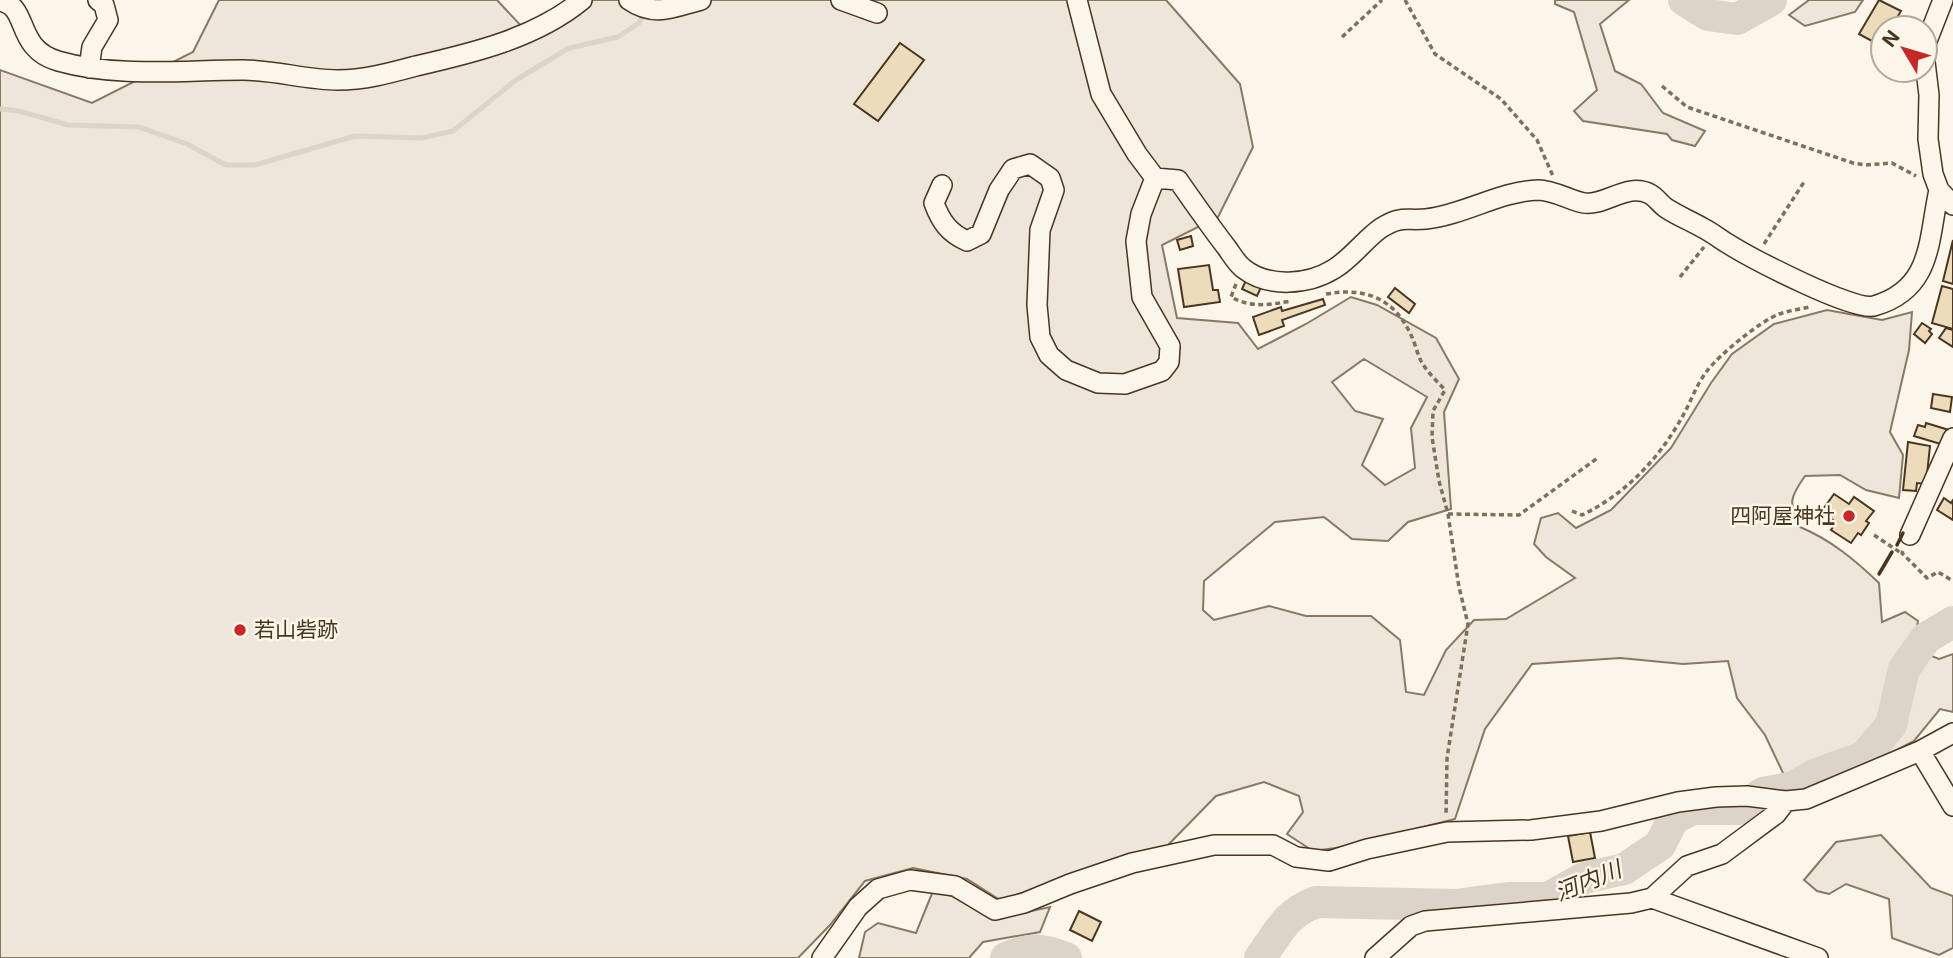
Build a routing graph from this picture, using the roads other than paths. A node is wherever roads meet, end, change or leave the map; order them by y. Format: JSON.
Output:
{"nodes":[{"id":1,"x":98,"y":0,"type":"edge"},
{"id":2,"x":582,"y":0,"type":"edge"},
{"id":3,"x":701,"y":0,"type":"edge"},
{"id":4,"x":841,"y":0,"type":"edge"},
{"id":5,"x":1077,"y":0,"type":"edge"},
{"id":6,"x":0,"y":1,"type":"edge"},
{"id":7,"x":633,"y":2,"type":"edge"},
{"id":8,"x":877,"y":13,"type":"dead end"},
{"id":9,"x":89,"y":68,"type":"junction"},
{"id":10,"x":1928,"y":84,"type":"edge"},
{"id":11,"x":1155,"y":178,"type":"junction"},
{"id":12,"x":942,"y":184,"type":"dead end"},
{"id":13,"x":1939,"y":190,"type":"junction"},
{"id":14,"x":1953,"y":205,"type":"edge"},
{"id":15,"x":1953,"y":438,"type":"edge"},
{"id":16,"x":1910,"y":535,"type":"road end"},
{"id":17,"x":1953,"y":733,"type":"edge"},
{"id":18,"x":1920,"y":751,"type":"junction"},
{"id":19,"x":1779,"y":801,"type":"junction"},
{"id":20,"x":1953,"y":806,"type":"edge"},
{"id":21,"x":1653,"y":898,"type":"junction"},
{"id":22,"x":1772,"y":950,"type":"edge"},
{"id":23,"x":822,"y":958,"type":"edge"},
{"id":24,"x":1376,"y":958,"type":"edge"},
{"id":25,"x":1818,"y":958,"type":"edge"}],
"edges":[{"from":1,"to":9,"type":"street"},
{"from":2,"to":9,"type":"street"},
{"from":3,"to":7,"type":"street"},
{"from":4,"to":8,"type":"street"},
{"from":5,"to":11,"type":"street"},
{"from":6,"to":9,"type":"street"},
{"from":10,"to":13,"type":"street"},
{"from":11,"to":12,"type":"street"},
{"from":11,"to":13,"type":"street"},
{"from":13,"to":14,"type":"street"},
{"from":15,"to":16,"type":"street"},
{"from":17,"to":18,"type":"street"},
{"from":18,"to":19,"type":"street"},
{"from":18,"to":20,"type":"street"},
{"from":19,"to":21,"type":"street"},
{"from":19,"to":23,"type":"street"},
{"from":21,"to":22,"type":"street"},
{"from":21,"to":24,"type":"street"},
{"from":22,"to":25,"type":"street"}]}
